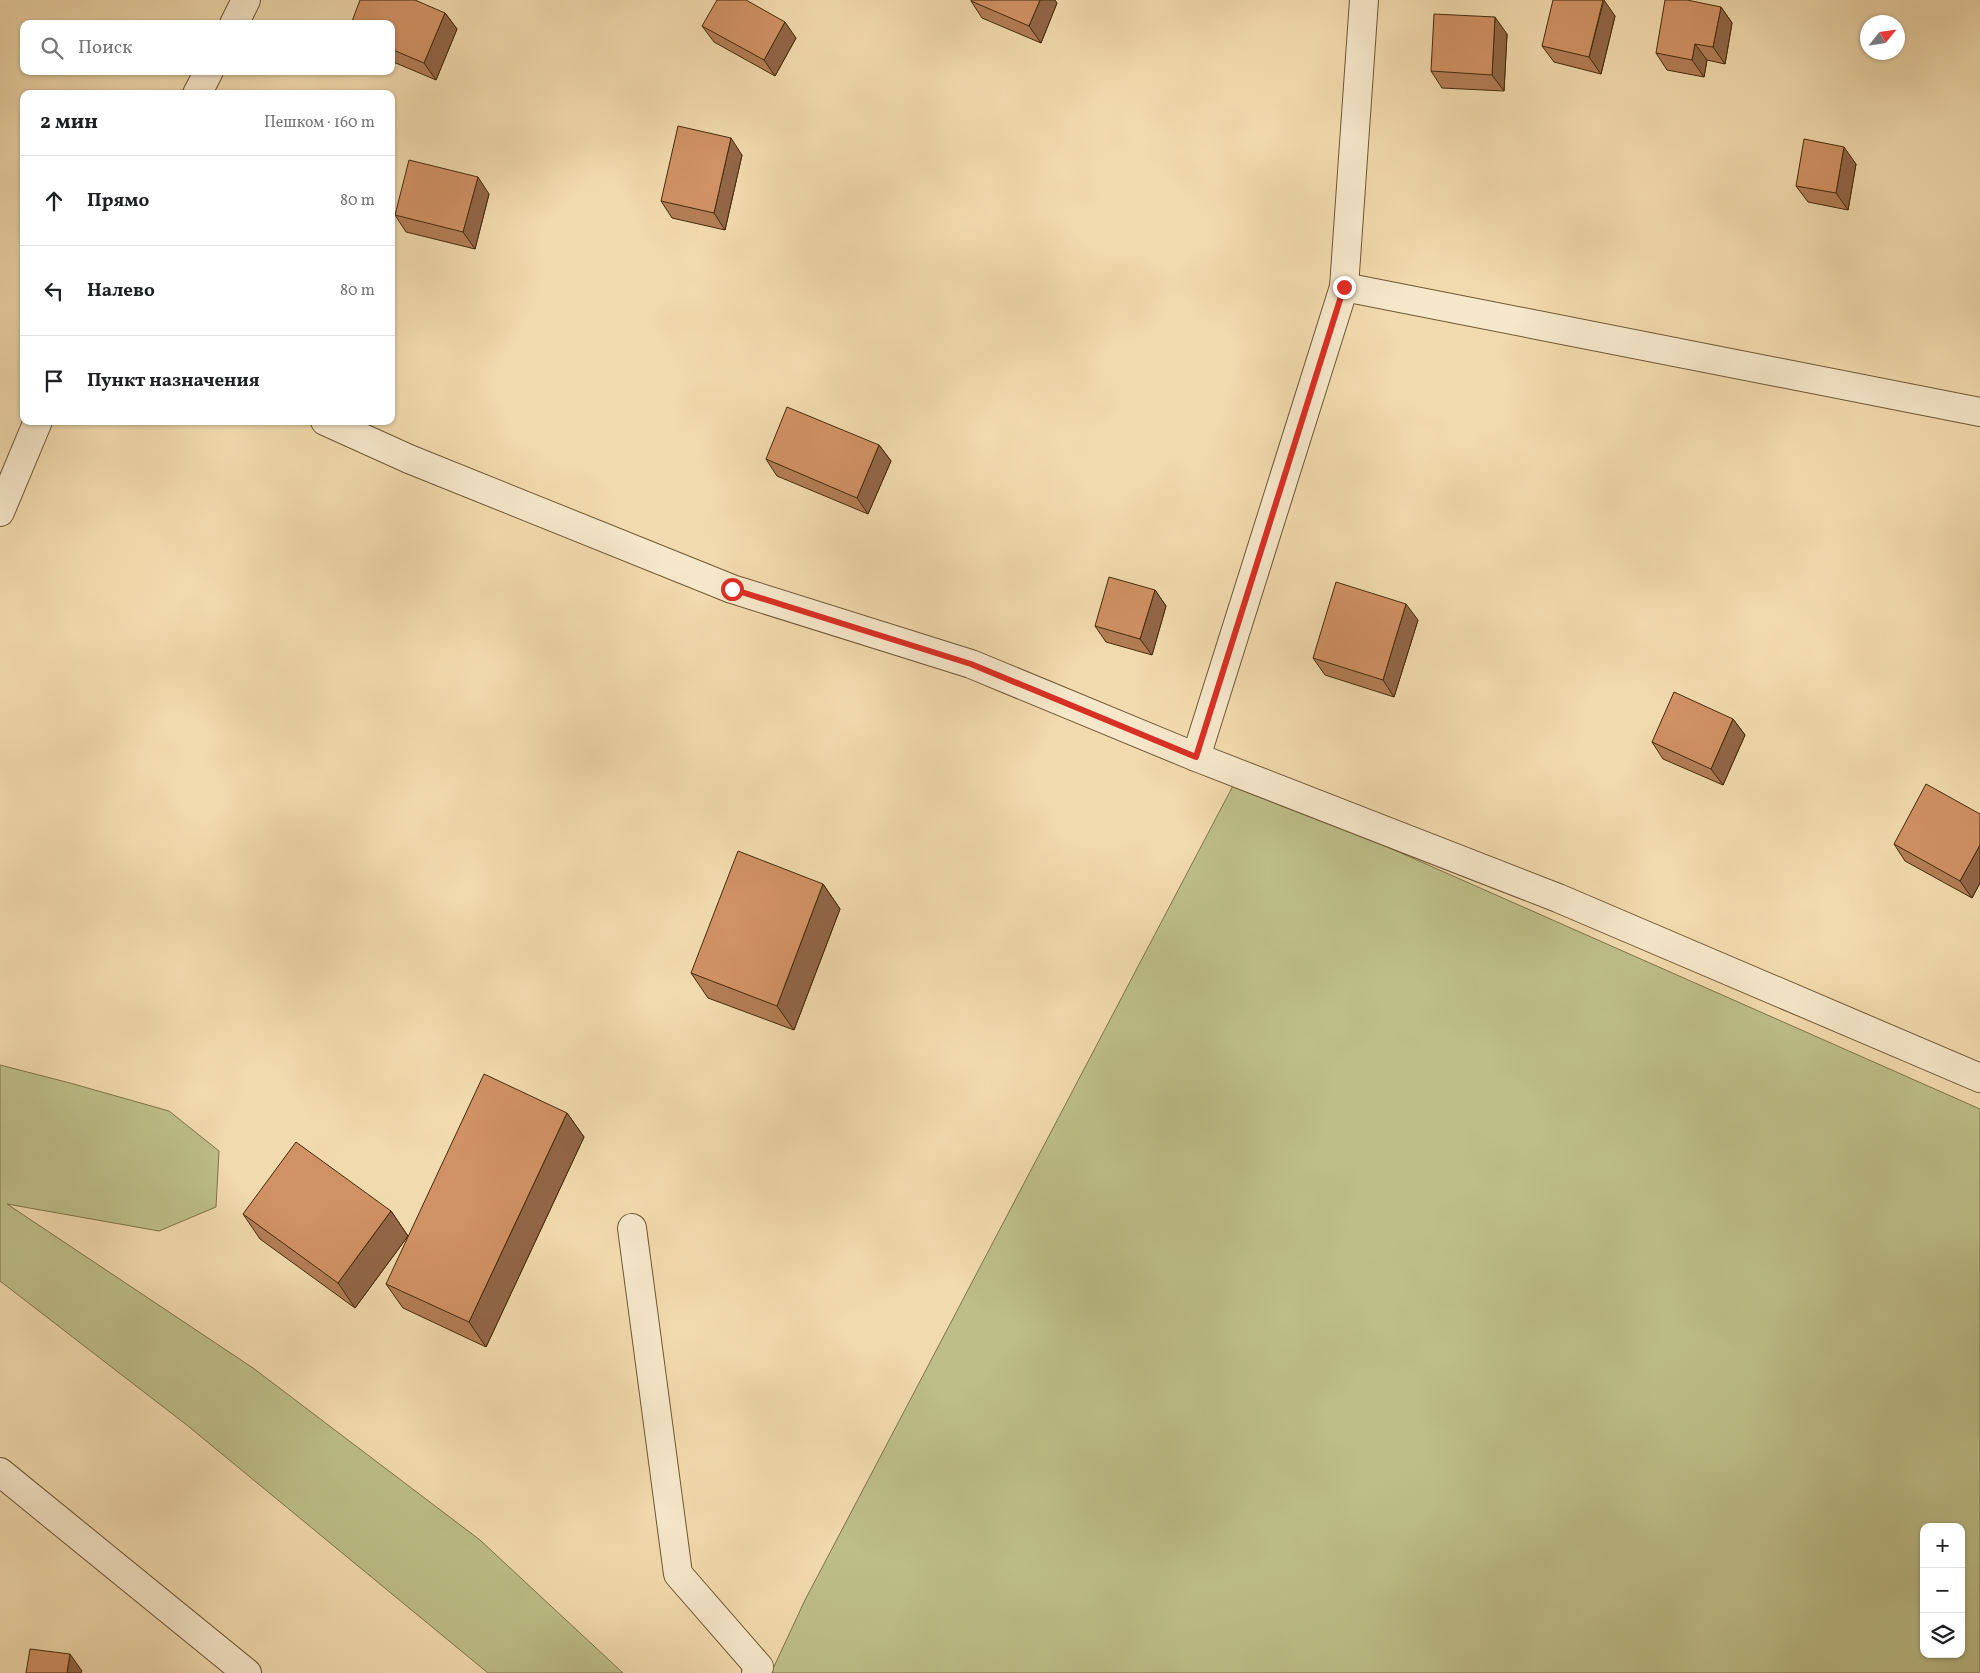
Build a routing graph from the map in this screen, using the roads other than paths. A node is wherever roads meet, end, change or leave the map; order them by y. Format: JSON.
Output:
{"nodes":[{"id":1,"x":246,"y":0,"type":"edge"},
{"id":2,"x":1364,"y":0,"type":"edge"},
{"id":3,"x":236,"y":20,"type":"edge"},
{"id":4,"x":207,"y":75,"type":"edge"},
{"id":5,"x":199,"y":90,"type":"edge"},
{"id":6,"x":1344,"y":287,"type":"junction"},
{"id":7,"x":1980,"y":412,"type":"edge"},
{"id":8,"x":36,"y":425,"type":"edge"},
{"id":9,"x":334,"y":425,"type":"edge"},
{"id":10,"x":0,"y":512,"type":"edge"},
{"id":11,"x":1196,"y":757,"type":"junction"},
{"id":12,"x":1980,"y":1078,"type":"edge"},
{"id":13,"x":632,"y":1228,"type":"dead end"},
{"id":14,"x":0,"y":1472,"type":"edge"},
{"id":15,"x":248,"y":1673,"type":"edge"},
{"id":16,"x":756,"y":1673,"type":"edge"}],
"edges":[{"from":1,"to":3,"type":"street"},
{"from":2,"to":6,"type":"street"},
{"from":4,"to":5,"type":"street"},
{"from":6,"to":7,"type":"street"},
{"from":6,"to":11,"type":"street"},
{"from":8,"to":10,"type":"street"},
{"from":9,"to":11,"type":"street"},
{"from":11,"to":12,"type":"street"},
{"from":13,"to":16,"type":"street"},
{"from":14,"to":15,"type":"street"}]}
